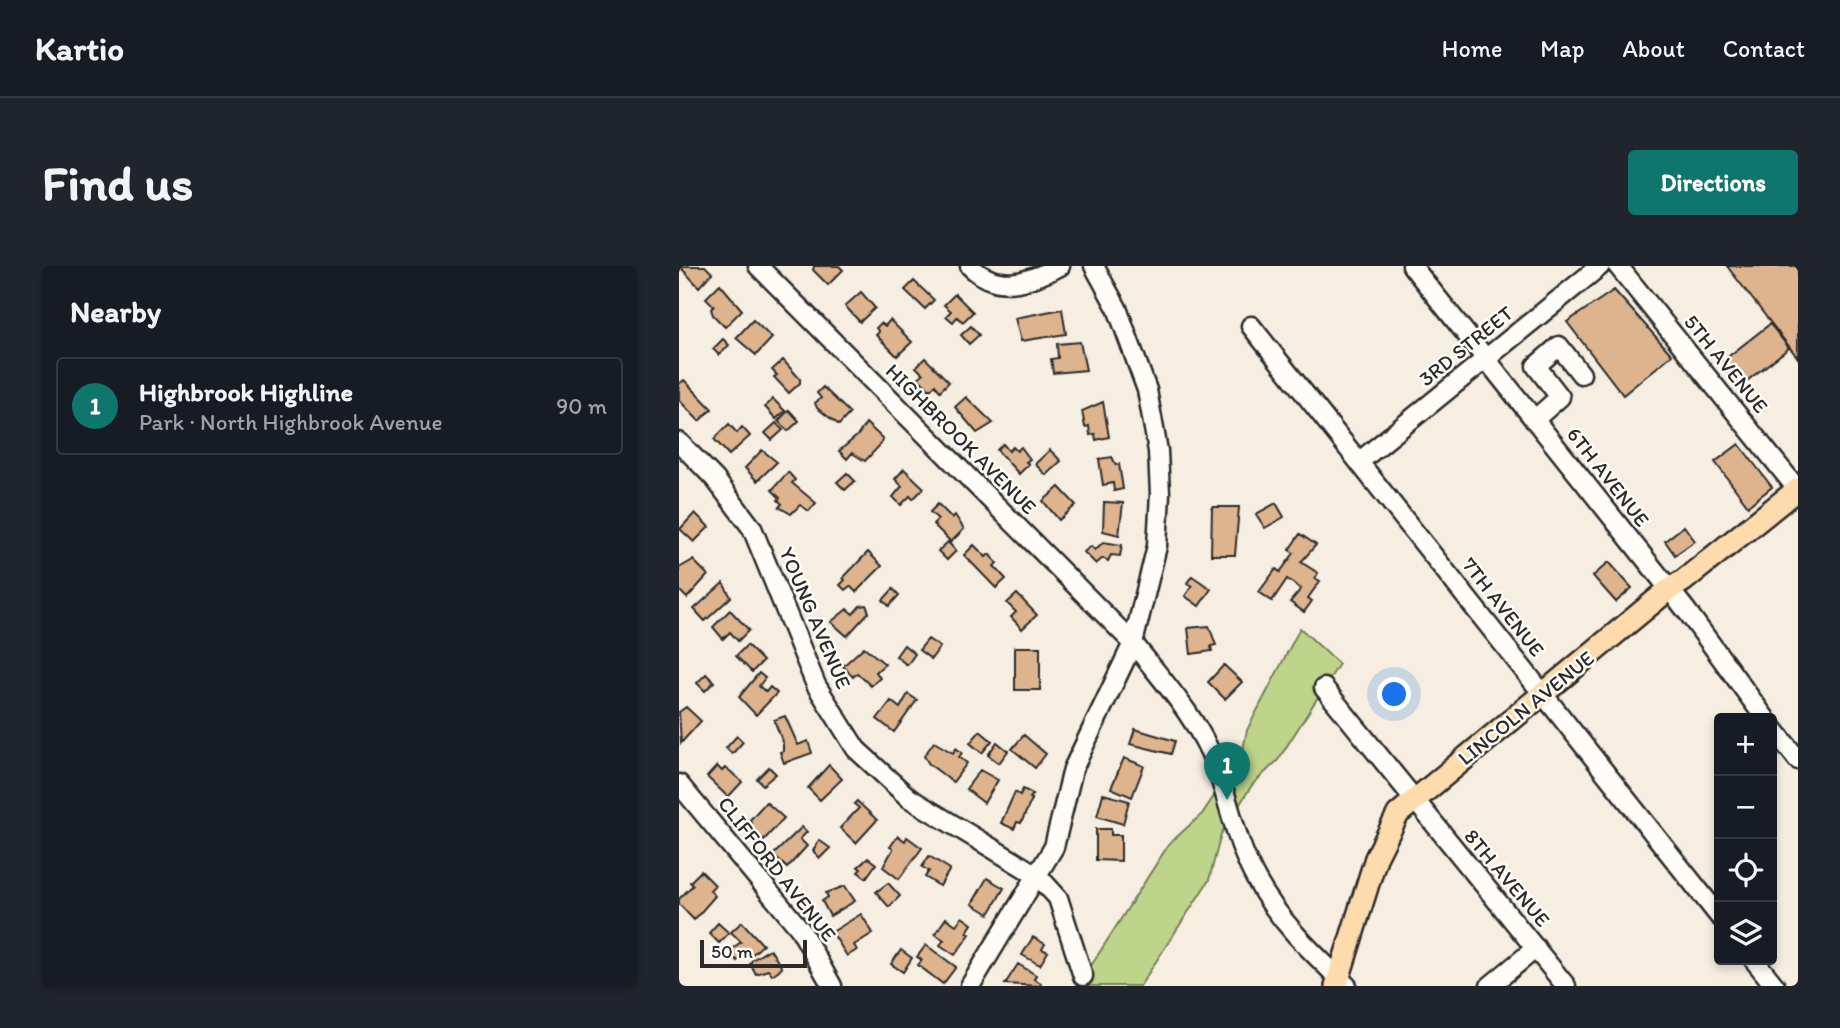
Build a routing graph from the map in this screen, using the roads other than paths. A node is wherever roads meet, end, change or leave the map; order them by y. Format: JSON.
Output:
{"nodes":[{"id":1,"x":758,"y":266,"type":"edge"},
{"id":2,"x":969,"y":266,"type":"edge"},
{"id":3,"x":1060,"y":266,"type":"edge"},
{"id":4,"x":1094,"y":266,"type":"edge"},
{"id":5,"x":1412,"y":266,"type":"edge"},
{"id":6,"x":1600,"y":266,"type":"edge"},
{"id":7,"x":1618,"y":266,"type":"edge"},
{"id":8,"x":1251,"y":326,"type":"dead end"},
{"id":9,"x":1487,"y":360,"type":"junction"},
{"id":10,"x":1581,"y":374,"type":"dead end"},
{"id":11,"x":1534,"y":420,"type":"junction"},
{"id":12,"x":679,"y":442,"type":"edge"},
{"id":13,"x":1360,"y":461,"type":"junction"},
{"id":14,"x":1798,"y":489,"type":"edge"},
{"id":15,"x":1668,"y":590,"type":"junction"},
{"id":16,"x":1133,"y":643,"type":"junction"},
{"id":17,"x":1324,"y":688,"type":"dead end"},
{"id":18,"x":1543,"y":695,"type":"junction"},
{"id":19,"x":1761,"y":713,"type":"edge"},
{"id":20,"x":1777,"y":733,"type":"edge"},
{"id":21,"x":1798,"y":760,"type":"edge"},
{"id":22,"x":679,"y":784,"type":"edge"},
{"id":23,"x":1412,"y":800,"type":"junction"},
{"id":24,"x":1038,"y":876,"type":"junction"},
{"id":25,"x":1714,"y":910,"type":"edge"},
{"id":26,"x":1536,"y":948,"type":"junction"},
{"id":27,"x":1758,"y":965,"type":"edge"},
{"id":28,"x":1083,"y":976,"type":"dead end"},
{"id":29,"x":1341,"y":983,"type":"edge"},
{"id":30,"x":832,"y":986,"type":"edge"},
{"id":31,"x":970,"y":986,"type":"edge"},
{"id":32,"x":1490,"y":986,"type":"edge"},
{"id":33,"x":1566,"y":986,"type":"edge"},
{"id":34,"x":1775,"y":986,"type":"edge"}],
"edges":[{"from":1,"to":16,"type":"street","name":"HIGHBROOK AVENUE"},
{"from":2,"to":3,"type":"street"},
{"from":4,"to":16,"type":"street"},
{"from":5,"to":9,"type":"street","name":"6TH AVENUE"},
{"from":6,"to":9,"type":"street","name":"3RD STREET"},
{"from":7,"to":14,"type":"street","name":"5TH AVENUE"},
{"from":8,"to":13,"type":"street","name":"7TH AVENUE"},
{"from":9,"to":11,"type":"street","name":"6TH AVENUE"},
{"from":9,"to":13,"type":"street","name":"3RD STREET"},
{"from":10,"to":11,"type":"street"},
{"from":11,"to":15,"type":"street","name":"6TH AVENUE"},
{"from":12,"to":24,"type":"street","name":"YOUNG AVENUE"},
{"from":13,"to":18,"type":"street","name":"7TH AVENUE"},
{"from":14,"to":15,"type":"main road","name":"LINCOLN AVENUE"},
{"from":15,"to":18,"type":"main road","name":"LINCOLN AVENUE"},
{"from":15,"to":19,"type":"street","name":"6TH AVENUE"},
{"from":16,"to":24,"type":"street"},
{"from":16,"to":29,"type":"street","name":"HIGHBROOK AVENUE"},
{"from":17,"to":23,"type":"street","name":"8TH AVENUE"},
{"from":18,"to":23,"type":"main road","name":"LINCOLN AVENUE"},
{"from":18,"to":25,"type":"street","name":"7TH AVENUE"},
{"from":20,"to":21,"type":"street"},
{"from":22,"to":30,"type":"street","name":"CLIFFORD AVENUE"},
{"from":23,"to":26,"type":"street","name":"8TH AVENUE"},
{"from":23,"to":29,"type":"main road","name":"LINCOLN AVENUE"},
{"from":24,"to":28,"type":"street","name":"YOUNG AVENUE"},
{"from":24,"to":31,"type":"street"},
{"from":26,"to":32,"type":"street"},
{"from":26,"to":33,"type":"street","name":"8TH AVENUE"},
{"from":27,"to":34,"type":"street"}]}
